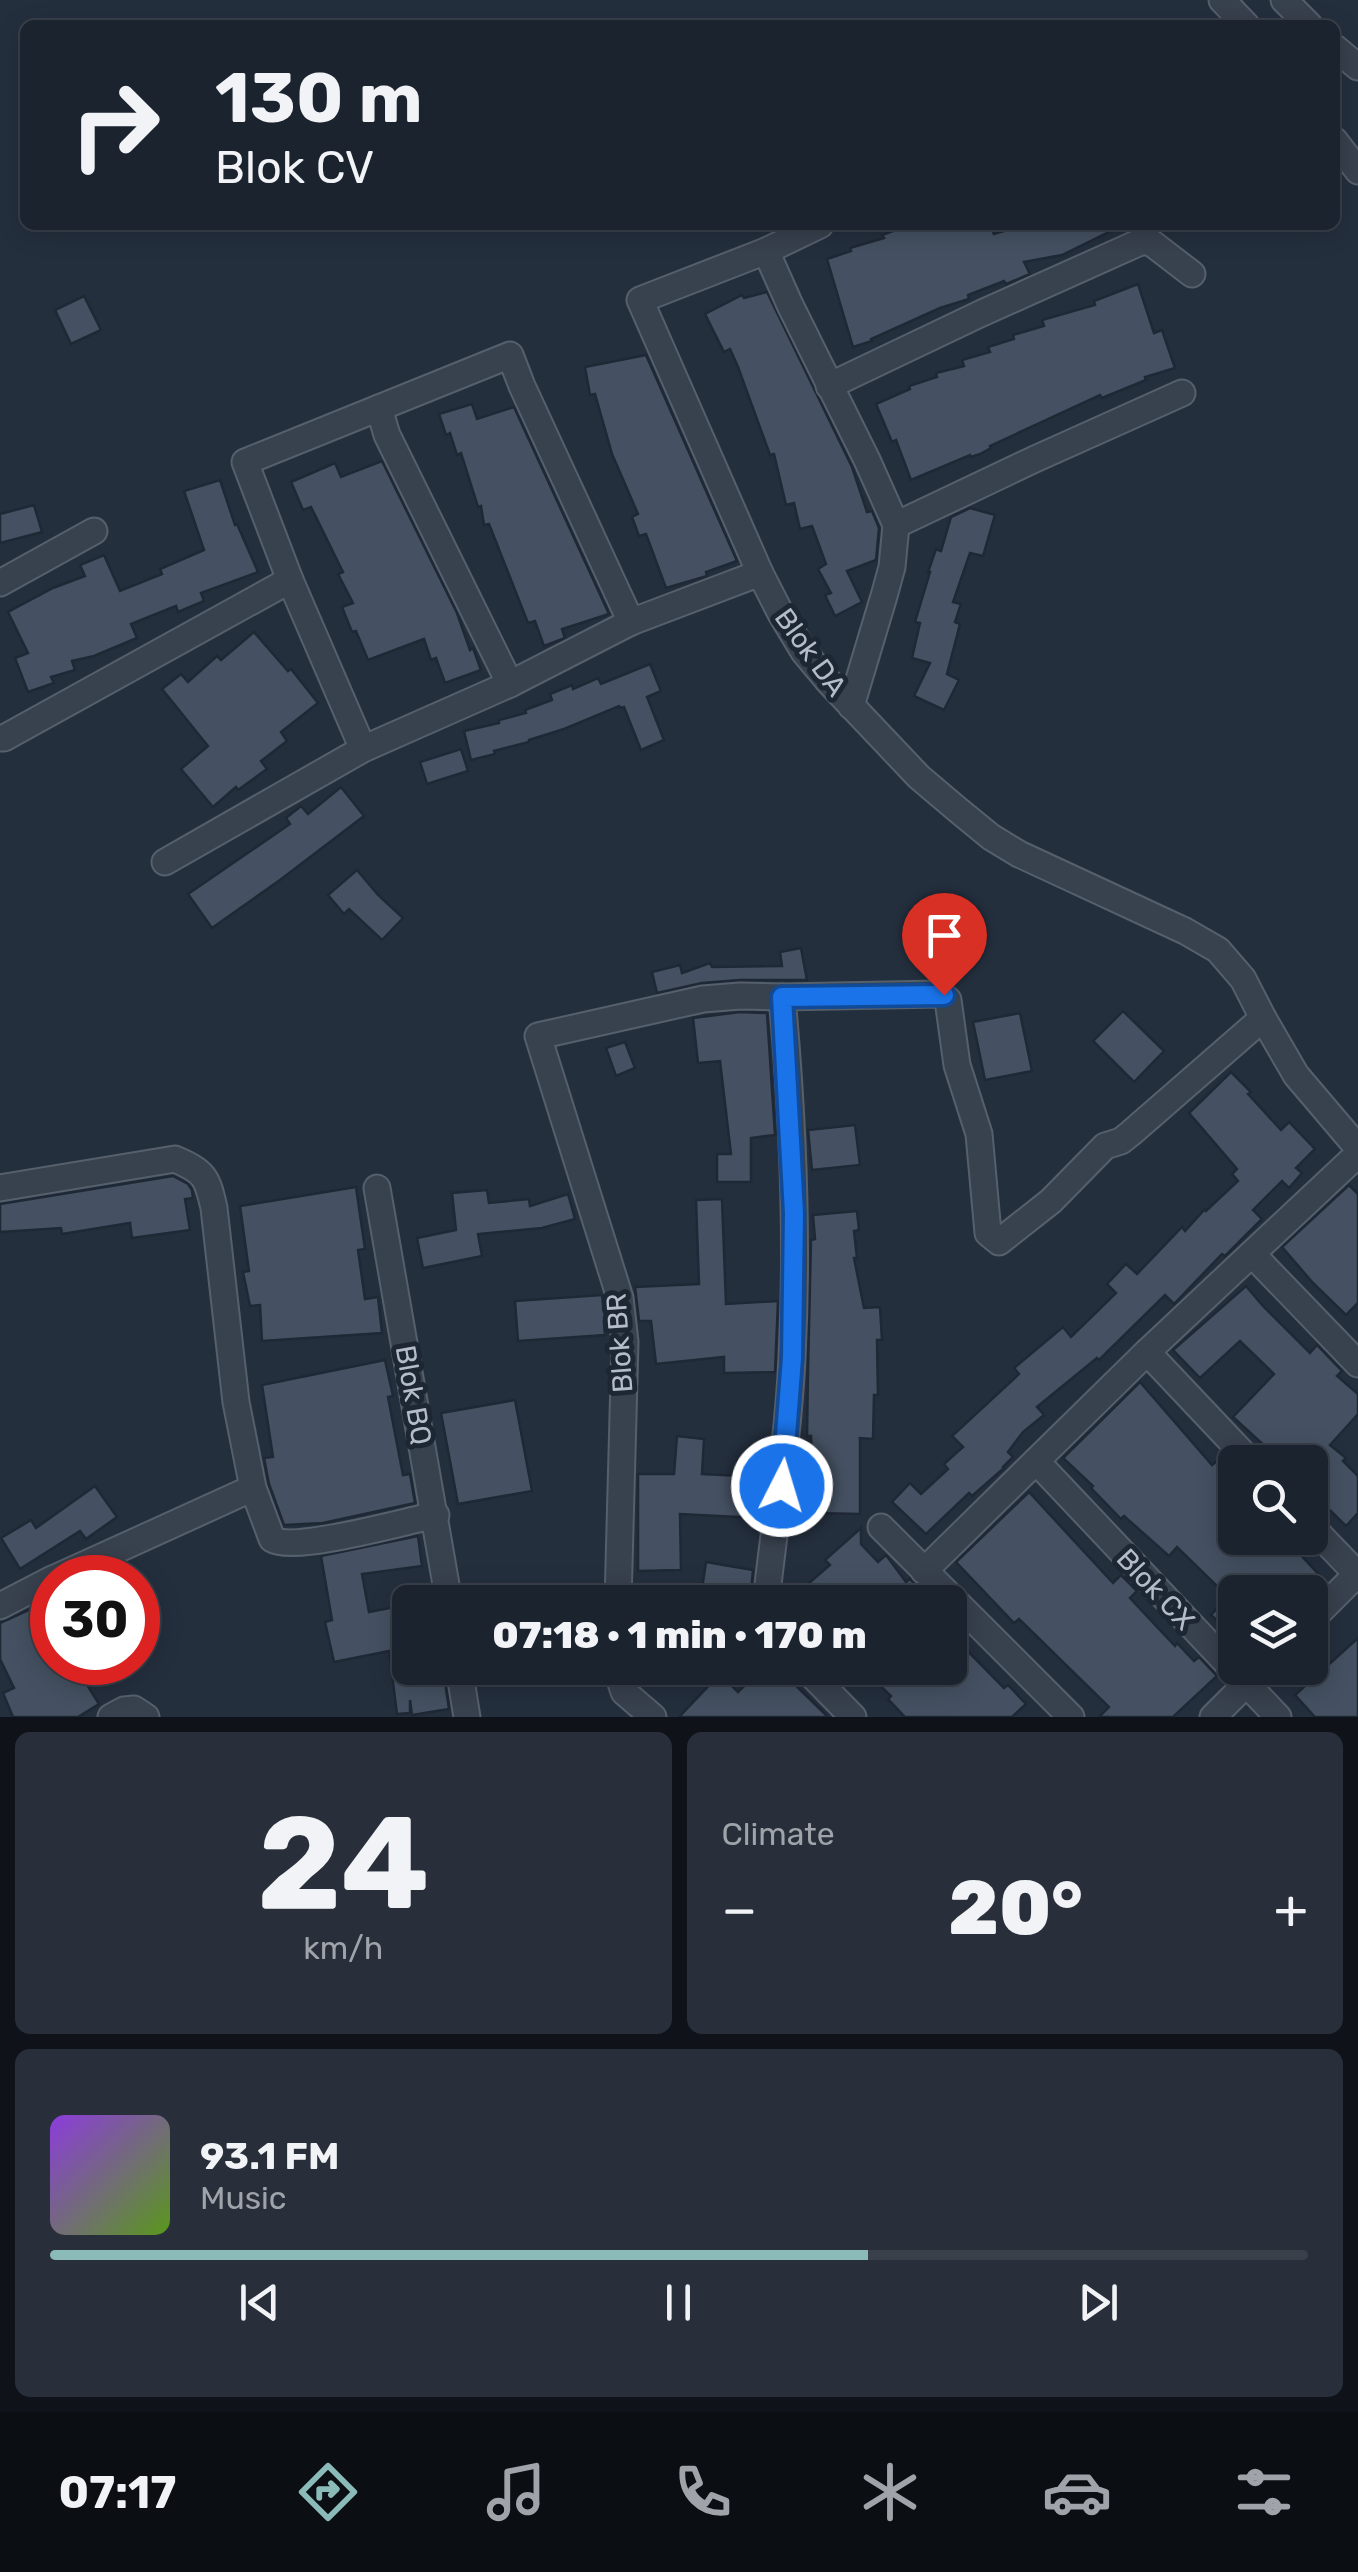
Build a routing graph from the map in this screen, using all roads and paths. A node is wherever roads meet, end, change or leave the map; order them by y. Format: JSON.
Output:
{"nodes":[{"id":1,"x":1222,"y":0,"type":"edge"},
{"id":2,"x":1284,"y":0,"type":"edge"},
{"id":3,"x":1241,"y":20,"type":"edge"},
{"id":4,"x":1304,"y":20,"type":"edge"},
{"id":5,"x":1340,"y":148,"type":"edge"},
{"id":6,"x":1358,"y":171,"type":"edge"},
{"id":7,"x":810,"y":230,"type":"edge"},
{"id":8,"x":766,"y":251,"type":"junction"},
{"id":9,"x":1192,"y":274,"type":"dead end"},
{"id":10,"x":829,"y":386,"type":"junction"},
{"id":11,"x":1182,"y":394,"type":"dead end"},
{"id":12,"x":379,"y":408,"type":"junction"},
{"id":13,"x":896,"y":525,"type":"junction"},
{"id":14,"x":94,"y":531,"type":"dead end"},
{"id":15,"x":760,"y":573,"type":"junction"},
{"id":16,"x":290,"y":580,"type":"junction"},
{"id":17,"x":0,"y":583,"type":"edge"},
{"id":18,"x":631,"y":622,"type":"junction"},
{"id":19,"x":510,"y":684,"type":"junction"},
{"id":20,"x":851,"y":706,"type":"junction"},
{"id":21,"x":0,"y":738,"type":"edge"},
{"id":22,"x":362,"y":749,"type":"junction"},
{"id":23,"x":165,"y":862,"type":"dead end"},
{"id":24,"x":782,"y":997,"type":"junction"},
{"id":25,"x":1262,"y":1018,"type":"junction"},
{"id":26,"x":1358,"y":1151,"type":"edge"},
{"id":27,"x":0,"y":1188,"type":"edge"},
{"id":28,"x":378,"y":1188,"type":"dead end"},
{"id":29,"x":1252,"y":1254,"type":"junction"},
{"id":30,"x":1147,"y":1352,"type":"junction"},
{"id":31,"x":1358,"y":1364,"type":"edge"},
{"id":32,"x":1235,"y":1445,"type":"edge"},
{"id":33,"x":1036,"y":1461,"type":"junction"},
{"id":34,"x":253,"y":1488,"type":"junction"},
{"id":35,"x":436,"y":1514,"type":"junction"},
{"id":36,"x":882,"y":1528,"type":"dead end"},
{"id":37,"x":1328,"y":1543,"type":"edge"},
{"id":38,"x":105,"y":1555,"type":"edge"},
{"id":39,"x":924,"y":1571,"type":"junction"},
{"id":40,"x":1358,"y":1574,"type":"edge"},
{"id":41,"x":446,"y":1585,"type":"edge"},
{"id":42,"x":619,"y":1585,"type":"edge"},
{"id":43,"x":768,"y":1585,"type":"edge"},
{"id":44,"x":30,"y":1590,"type":"edge"},
{"id":45,"x":1328,"y":1603,"type":"edge"},
{"id":46,"x":0,"y":1606,"type":"edge"},
{"id":47,"x":1218,"y":1640,"type":"edge"},
{"id":48,"x":462,"y":1685,"type":"edge"},
{"id":49,"x":624,"y":1685,"type":"edge"},
{"id":50,"x":822,"y":1685,"type":"edge"},
{"id":51,"x":1245,"y":1685,"type":"edge"},
{"id":52,"x":1259,"y":1685,"type":"edge"},
{"id":53,"x":111,"y":1717,"type":"edge"},
{"id":54,"x":146,"y":1717,"type":"edge"},
{"id":55,"x":467,"y":1717,"type":"edge"},
{"id":56,"x":653,"y":1717,"type":"edge"},
{"id":57,"x":853,"y":1717,"type":"edge"},
{"id":58,"x":1071,"y":1717,"type":"edge"},
{"id":59,"x":1212,"y":1717,"type":"edge"},
{"id":60,"x":1278,"y":1717,"type":"edge"}],
"edges":[{"from":1,"to":3,"type":"street"},
{"from":2,"to":4,"type":"street"},
{"from":5,"to":6,"type":"street"},
{"from":7,"to":8,"type":"street"},
{"from":8,"to":10,"type":"street"},
{"from":8,"to":15,"type":"street","name":"Blok DA"},
{"from":9,"to":10,"type":"street"},
{"from":10,"to":13,"type":"street"},
{"from":11,"to":13,"type":"street"},
{"from":12,"to":16,"type":"street"},
{"from":12,"to":18,"type":"street"},
{"from":12,"to":19,"type":"street"},
{"from":13,"to":20,"type":"street"},
{"from":14,"to":17,"type":"street"},
{"from":15,"to":18,"type":"street"},
{"from":15,"to":20,"type":"street","name":"Blok DA"},
{"from":16,"to":21,"type":"street"},
{"from":16,"to":22,"type":"street"},
{"from":18,"to":19,"type":"street"},
{"from":19,"to":22,"type":"street"},
{"from":20,"to":25,"type":"street","name":"Blok DA"},
{"from":22,"to":23,"type":"street"},
{"from":24,"to":25,"type":"street"},
{"from":24,"to":42,"type":"street","name":"Blok BR"},
{"from":24,"to":43,"type":"street"},
{"from":25,"to":26,"type":"street","name":"Blok DA"},
{"from":26,"to":29,"type":"street"},
{"from":27,"to":34,"type":"street"},
{"from":28,"to":35,"type":"street","name":"Blok BQ"},
{"from":29,"to":30,"type":"street"},
{"from":29,"to":31,"type":"street"},
{"from":30,"to":32,"type":"street"},
{"from":30,"to":33,"type":"street"},
{"from":33,"to":39,"type":"street"},
{"from":33,"to":47,"type":"street","name":"Blok CX"},
{"from":34,"to":35,"type":"street"},
{"from":34,"to":38,"type":"street"},
{"from":35,"to":41,"type":"street","name":"Blok BQ"},
{"from":36,"to":39,"type":"street"},
{"from":37,"to":40,"type":"street"},
{"from":39,"to":58,"type":"street"},
{"from":40,"to":45,"type":"street"},
{"from":44,"to":46,"type":"street"},
{"from":48,"to":55,"type":"street"},
{"from":49,"to":56,"type":"street"},
{"from":50,"to":57,"type":"street"},
{"from":51,"to":59,"type":"street"},
{"from":52,"to":60,"type":"street","name":"Blok CX"},
{"from":53,"to":54,"type":"street"}]}
